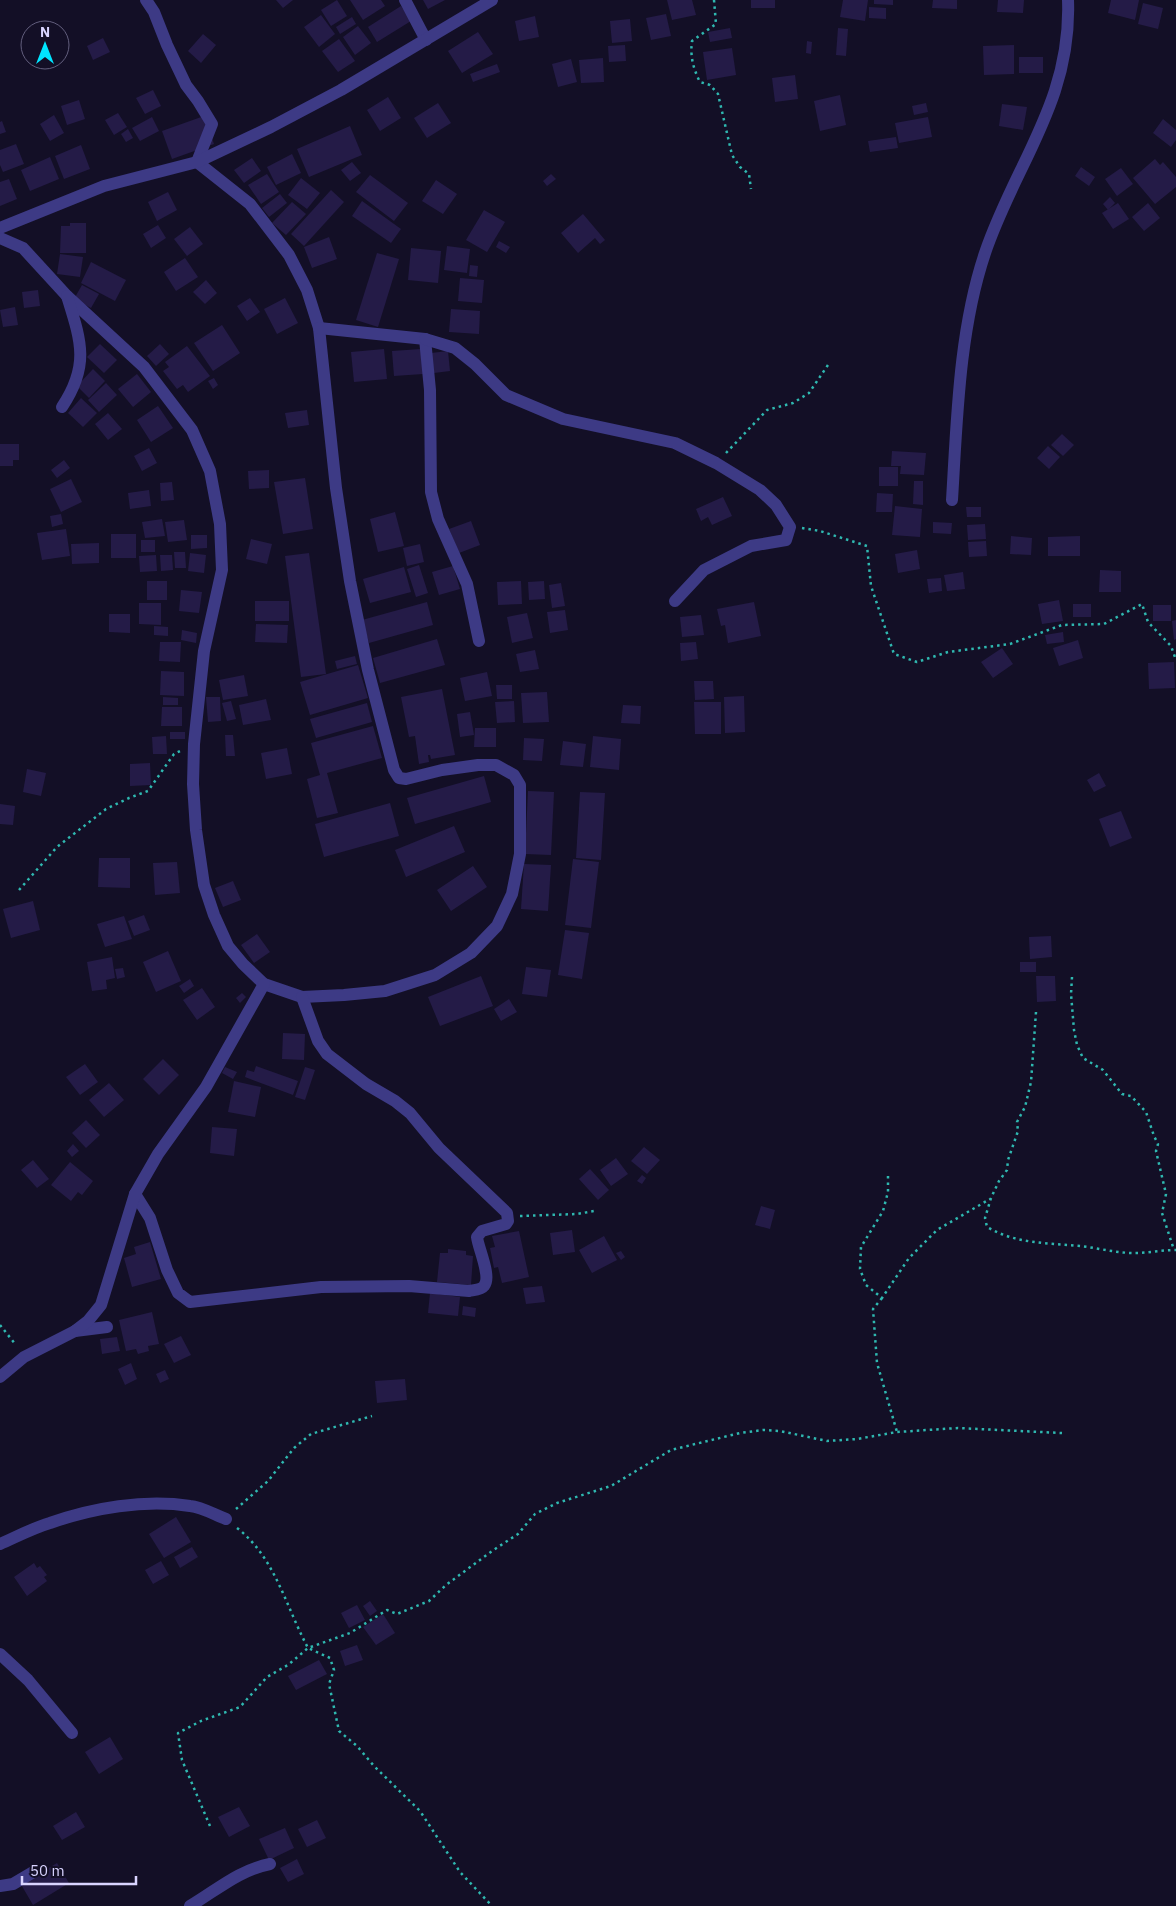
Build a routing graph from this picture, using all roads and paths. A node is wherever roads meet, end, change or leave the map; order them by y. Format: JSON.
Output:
{"nodes":[{"id":1,"x":146,"y":0,"type":"edge"},
{"id":2,"x":405,"y":0,"type":"edge"},
{"id":3,"x":492,"y":0,"type":"edge"},
{"id":4,"x":714,"y":0,"type":"edge"},
{"id":5,"x":1068,"y":0,"type":"edge"},
{"id":6,"x":477,"y":4,"type":"edge"},
{"id":7,"x":426,"y":40,"type":"junction"},
{"id":8,"x":197,"y":162,"type":"junction"},
{"id":9,"x":751,"y":190,"type":"dead end"},
{"id":10,"x":0,"y":228,"type":"edge"},
{"id":11,"x":0,"y":238,"type":"edge"},
{"id":12,"x":67,"y":296,"type":"junction"},
{"id":13,"x":320,"y":328,"type":"junction"},
{"id":14,"x":425,"y":339,"type":"junction"},
{"id":15,"x":830,"y":362,"type":"dead end"},
{"id":16,"x":62,"y":407,"type":"dead end"},
{"id":17,"x":716,"y":463,"type":"junction"},
{"id":18,"x":952,"y":500,"type":"dead end"},
{"id":19,"x":790,"y":527,"type":"junction"},
{"id":20,"x":675,"y":601,"type":"dead end"},
{"id":21,"x":480,"y":641,"type":"dead end"},
{"id":22,"x":1176,"y":660,"type":"edge"},
{"id":23,"x":194,"y":744,"type":"junction"},
{"id":24,"x":19,"y":890,"type":"dead end"},
{"id":25,"x":1072,"y":977,"type":"dead end"},
{"id":26,"x":264,"y":984,"type":"junction"},
{"id":27,"x":302,"y":997,"type":"junction"},
{"id":28,"x":1036,"y":1012,"type":"dead end"},
{"id":29,"x":888,"y":1176,"type":"dead end"},
{"id":30,"x":135,"y":1194,"type":"junction"},
{"id":31,"x":991,"y":1198,"type":"junction"},
{"id":32,"x":594,"y":1211,"type":"dead end"},
{"id":33,"x":508,"y":1217,"type":"junction"},
{"id":34,"x":1175,"y":1250,"type":"edge"},
{"id":35,"x":882,"y":1298,"type":"junction"},
{"id":36,"x":0,"y":1325,"type":"edge"},
{"id":37,"x":107,"y":1327,"type":"dead end"},
{"id":38,"x":76,"y":1331,"type":"junction"},
{"id":39,"x":24,"y":1357,"type":"junction"},
{"id":40,"x":0,"y":1377,"type":"edge"},
{"id":41,"x":372,"y":1416,"type":"dead end"},
{"id":42,"x":897,"y":1432,"type":"junction"},
{"id":43,"x":1062,"y":1433,"type":"dead end"},
{"id":44,"x":226,"y":1519,"type":"junction"},
{"id":45,"x":0,"y":1544,"type":"edge"},
{"id":46,"x":308,"y":1648,"type":"junction"},
{"id":47,"x":0,"y":1654,"type":"edge"},
{"id":48,"x":72,"y":1733,"type":"dead end"},
{"id":49,"x":210,"y":1826,"type":"dead end"},
{"id":50,"x":270,"y":1864,"type":"dead end"},
{"id":51,"x":35,"y":1871,"type":"dead end"},
{"id":52,"x":0,"y":1886,"type":"edge"},
{"id":53,"x":190,"y":1906,"type":"edge"},
{"id":54,"x":492,"y":1906,"type":"edge"}],
"edges":[{"from":1,"to":8,"type":"street"},
{"from":2,"to":7,"type":"street"},
{"from":3,"to":6,"type":"street"},
{"from":4,"to":9,"type":"path"},
{"from":5,"to":18,"type":"street"},
{"from":6,"to":7,"type":"street"},
{"from":7,"to":8,"type":"street"},
{"from":8,"to":10,"type":"street"},
{"from":8,"to":13,"type":"street"},
{"from":11,"to":12,"type":"street"},
{"from":12,"to":16,"type":"street"},
{"from":12,"to":23,"type":"street"},
{"from":13,"to":14,"type":"street"},
{"from":13,"to":27,"type":"street"},
{"from":14,"to":17,"type":"street"},
{"from":14,"to":21,"type":"street"},
{"from":15,"to":17,"type":"path"},
{"from":17,"to":19,"type":"street"},
{"from":19,"to":20,"type":"street"},
{"from":19,"to":22,"type":"path"},
{"from":23,"to":24,"type":"path"},
{"from":23,"to":26,"type":"street"},
{"from":25,"to":34,"type":"path"},
{"from":26,"to":27,"type":"street"},
{"from":26,"to":30,"type":"street"},
{"from":27,"to":33,"type":"street"},
{"from":28,"to":31,"type":"path"},
{"from":29,"to":35,"type":"path"},
{"from":30,"to":33,"type":"street"},
{"from":30,"to":38,"type":"street"},
{"from":31,"to":34,"type":"path"},
{"from":31,"to":35,"type":"path"},
{"from":32,"to":33,"type":"path"},
{"from":35,"to":42,"type":"path"},
{"from":36,"to":39,"type":"path"},
{"from":37,"to":38,"type":"street"},
{"from":38,"to":39,"type":"street"},
{"from":39,"to":40,"type":"street"},
{"from":41,"to":44,"type":"path"},
{"from":42,"to":43,"type":"path"},
{"from":42,"to":46,"type":"path"},
{"from":44,"to":45,"type":"street"},
{"from":44,"to":46,"type":"path"},
{"from":46,"to":49,"type":"path"},
{"from":46,"to":54,"type":"path"},
{"from":47,"to":48,"type":"street"},
{"from":50,"to":53,"type":"street"},
{"from":51,"to":52,"type":"street"}]}
